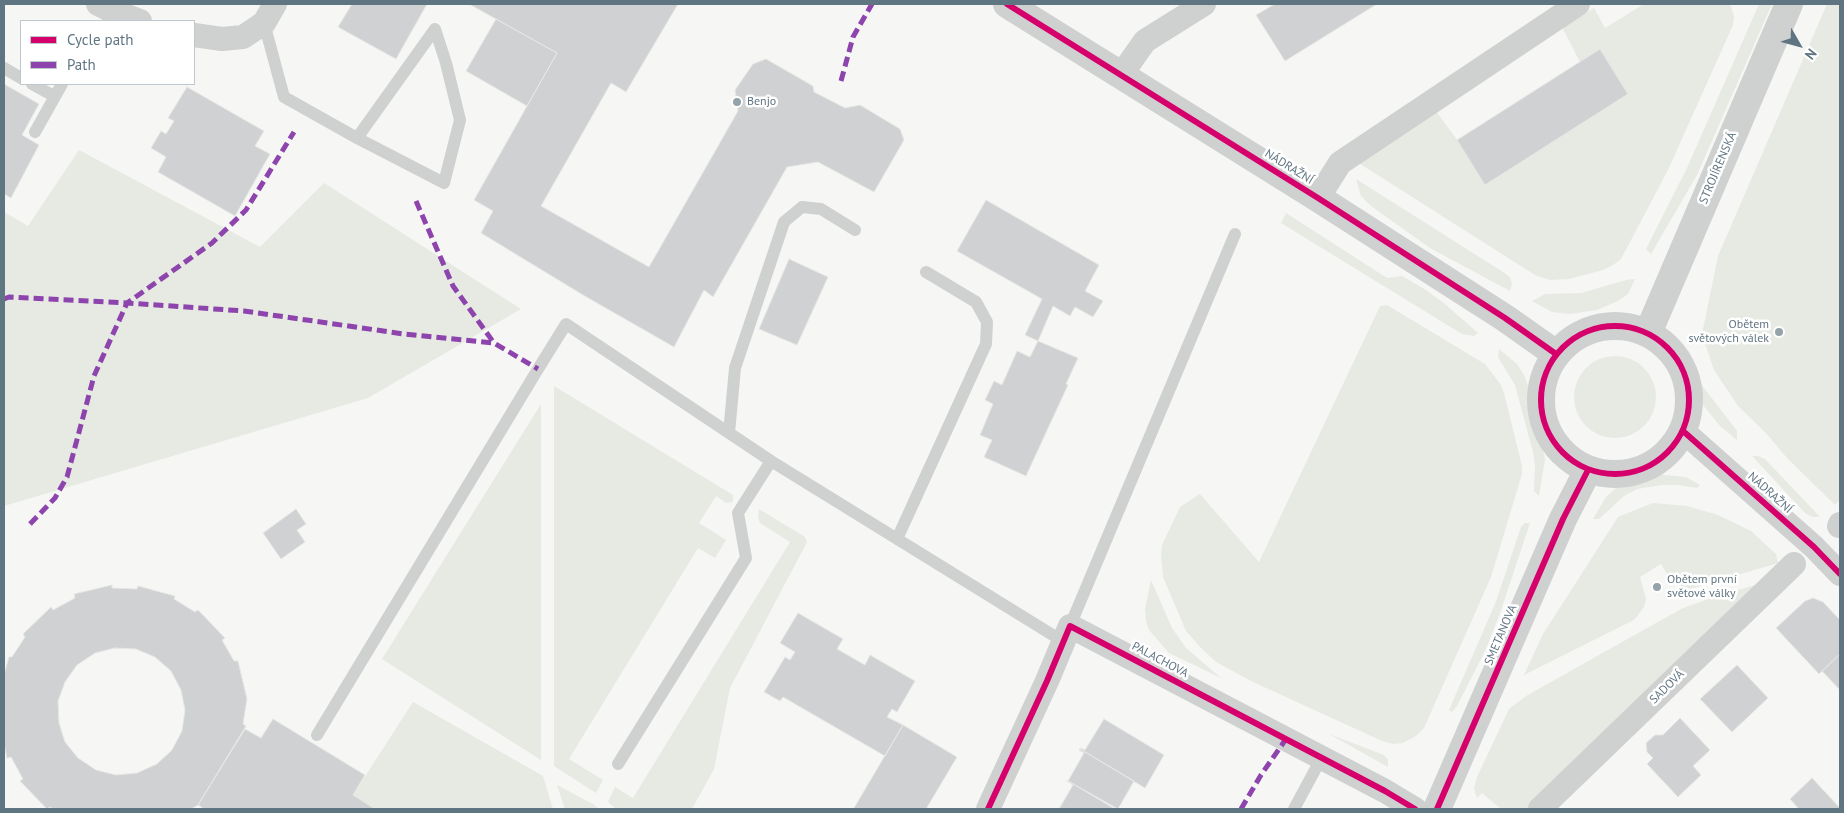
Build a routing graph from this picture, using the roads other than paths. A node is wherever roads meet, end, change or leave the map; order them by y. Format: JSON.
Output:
{"nodes":[{"id":1,"x":1006,"y":4,"type":"edge"},
{"id":2,"x":1204,"y":4,"type":"edge"},
{"id":3,"x":1578,"y":4,"type":"edge"},
{"id":4,"x":1789,"y":4,"type":"edge"},
{"id":5,"x":102,"y":12,"type":"edge"},
{"id":6,"x":270,"y":14,"type":"edge"},
{"id":7,"x":136,"y":20,"type":"edge"},
{"id":8,"x":195,"y":35,"type":"edge"},
{"id":9,"x":4,"y":68,"type":"edge"},
{"id":10,"x":1121,"y":75,"type":"junction"},
{"id":11,"x":20,"y":77,"type":"edge"},
{"id":12,"x":34,"y":85,"type":"edge"},
{"id":13,"x":61,"y":85,"type":"edge"},
{"id":14,"x":54,"y":96,"type":"junction"},
{"id":15,"x":35,"y":132,"type":"dead end"},
{"id":16,"x":357,"y":138,"type":"junction"},
{"id":17,"x":1318,"y":198,"type":"junction"},
{"id":18,"x":855,"y":230,"type":"dead end"},
{"id":19,"x":1235,"y":234,"type":"dead end"},
{"id":20,"x":926,"y":272,"type":"dead end"},
{"id":21,"x":1648,"y":333,"type":"junction"},
{"id":22,"x":1556,"y":354,"type":"junction"},
{"id":23,"x":1682,"y":431,"type":"junction"},
{"id":24,"x":729,"y":433,"type":"junction"},
{"id":25,"x":771,"y":461,"type":"junction"},
{"id":26,"x":1588,"y":470,"type":"junction"},
{"id":27,"x":897,"y":539,"type":"junction"},
{"id":28,"x":1794,"y":564,"type":"dead end"},
{"id":29,"x":1840,"y":574,"type":"edge"},
{"id":30,"x":1067,"y":634,"type":"junction"},
{"id":31,"x":317,"y":735,"type":"dead end"},
{"id":32,"x":1322,"y":757,"type":"junction"},
{"id":33,"x":618,"y":764,"type":"dead end"},
{"id":34,"x":988,"y":809,"type":"edge"},
{"id":35,"x":1294,"y":809,"type":"edge"},
{"id":36,"x":1415,"y":809,"type":"edge"},
{"id":37,"x":1437,"y":809,"type":"edge"},
{"id":38,"x":1540,"y":809,"type":"edge"}],
"edges":[{"from":1,"to":10,"type":"street","name":"NÁDRAŽNÍ"},
{"from":2,"to":10,"type":"street"},
{"from":3,"to":17,"type":"street"},
{"from":4,"to":21,"type":"street","name":"STROJÍRENSKÁ"},
{"from":5,"to":7,"type":"street"},
{"from":6,"to":8,"type":"street"},
{"from":6,"to":16,"type":"lane"},
{"from":9,"to":11,"type":"lane"},
{"from":10,"to":17,"type":"street","name":"NÁDRAŽNÍ"},
{"from":12,"to":14,"type":"lane"},
{"from":13,"to":14,"type":"lane"},
{"from":14,"to":15,"type":"lane"},
{"from":16,"to":16,"type":"lane"},
{"from":17,"to":22,"type":"street","name":"NÁDRAŽNÍ"},
{"from":18,"to":24,"type":"lane"},
{"from":19,"to":30,"type":"lane"},
{"from":20,"to":27,"type":"lane"},
{"from":21,"to":22,"type":"street"},
{"from":21,"to":23,"type":"street"},
{"from":22,"to":26,"type":"street"},
{"from":23,"to":26,"type":"street"},
{"from":23,"to":29,"type":"street","name":"NÁDRAŽNÍ"},
{"from":24,"to":25,"type":"lane"},
{"from":24,"to":31,"type":"lane"},
{"from":25,"to":27,"type":"lane"},
{"from":25,"to":33,"type":"lane"},
{"from":26,"to":37,"type":"street","name":"SMETANOVA"},
{"from":27,"to":30,"type":"lane"},
{"from":28,"to":38,"type":"street","name":"SADOVÁ"},
{"from":30,"to":32,"type":"street","name":"PALACHOVA"},
{"from":30,"to":34,"type":"street"},
{"from":32,"to":35,"type":"lane"},
{"from":32,"to":36,"type":"street","name":"PALACHOVA"}]}
